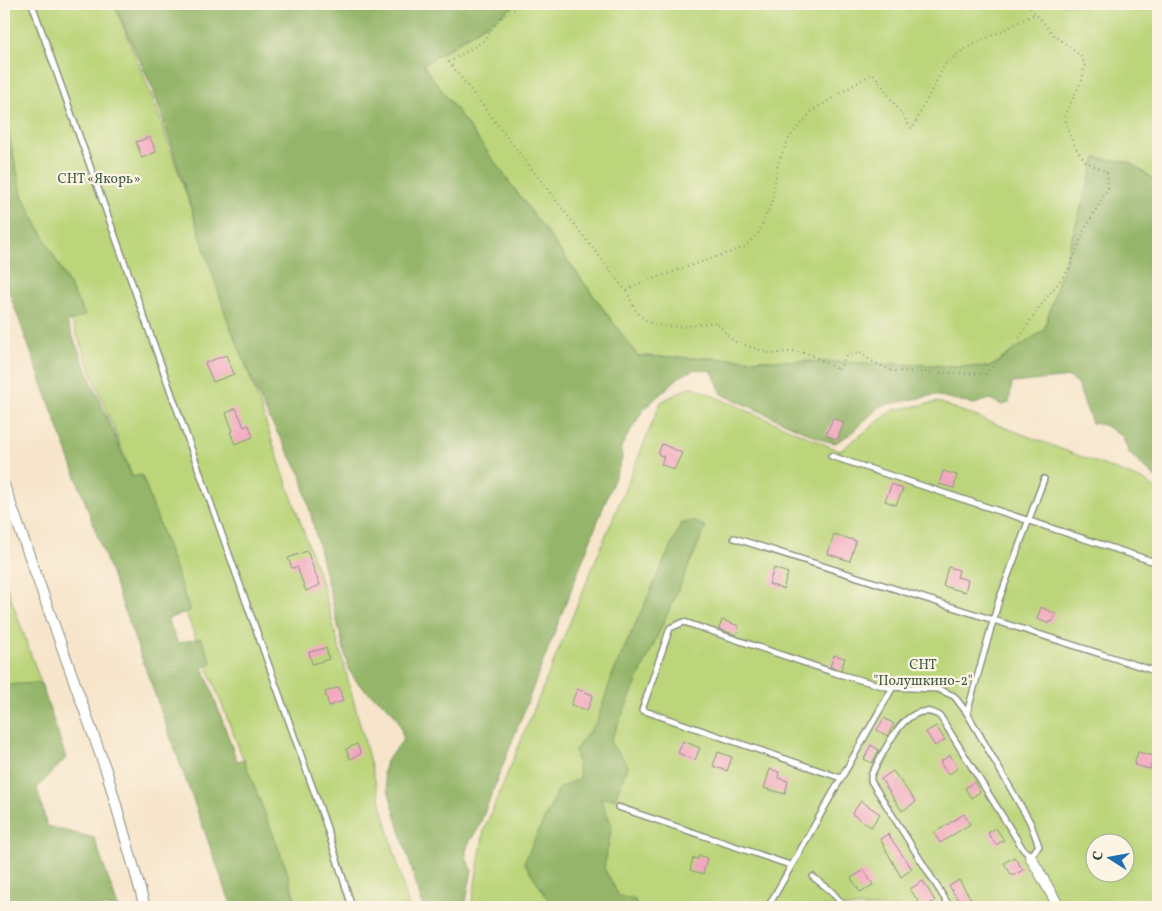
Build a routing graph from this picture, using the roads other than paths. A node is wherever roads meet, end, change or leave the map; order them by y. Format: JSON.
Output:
{"nodes":[{"id":1,"x":32,"y":4,"type":"edge"},
{"id":2,"x":830,"y":456,"type":"dead end"},
{"id":3,"x":1044,"y":479,"type":"dead end"},
{"id":4,"x":4,"y":485,"type":"edge"},
{"id":5,"x":1029,"y":519,"type":"junction"},
{"id":6,"x":734,"y":538,"type":"dead end"},
{"id":7,"x":1158,"y":563,"type":"edge"},
{"id":8,"x":994,"y":620,"type":"junction"},
{"id":9,"x":1158,"y":672,"type":"edge"},
{"id":10,"x":893,"y":687,"type":"junction"},
{"id":11,"x":967,"y":713,"type":"junction"},
{"id":12,"x":841,"y":778,"type":"junction"},
{"id":13,"x":618,"y":807,"type":"dead end"},
{"id":14,"x":1030,"y":856,"type":"junction"},
{"id":15,"x":790,"y":865,"type":"junction"},
{"id":16,"x":813,"y":877,"type":"dead end"},
{"id":17,"x":145,"y":907,"type":"edge"},
{"id":18,"x":352,"y":907,"type":"edge"},
{"id":19,"x":768,"y":907,"type":"edge"},
{"id":20,"x":845,"y":907,"type":"edge"},
{"id":21,"x":950,"y":907,"type":"edge"},
{"id":22,"x":1059,"y":907,"type":"edge"}],
"edges":[{"from":1,"to":18,"type":"lane"},
{"from":2,"to":5,"type":"lane"},
{"from":3,"to":5,"type":"lane"},
{"from":4,"to":17,"type":"street"},
{"from":5,"to":7,"type":"lane"},
{"from":5,"to":8,"type":"lane"},
{"from":6,"to":8,"type":"lane"},
{"from":8,"to":9,"type":"lane"},
{"from":8,"to":11,"type":"lane"},
{"from":10,"to":11,"type":"lane"},
{"from":10,"to":12,"type":"lane"},
{"from":10,"to":12,"type":"lane"},
{"from":11,"to":14,"type":"lane"},
{"from":12,"to":15,"type":"lane"},
{"from":13,"to":15,"type":"lane"},
{"from":14,"to":21,"type":"lane"},
{"from":14,"to":22,"type":"street"},
{"from":15,"to":19,"type":"lane"},
{"from":16,"to":20,"type":"lane"}]}
